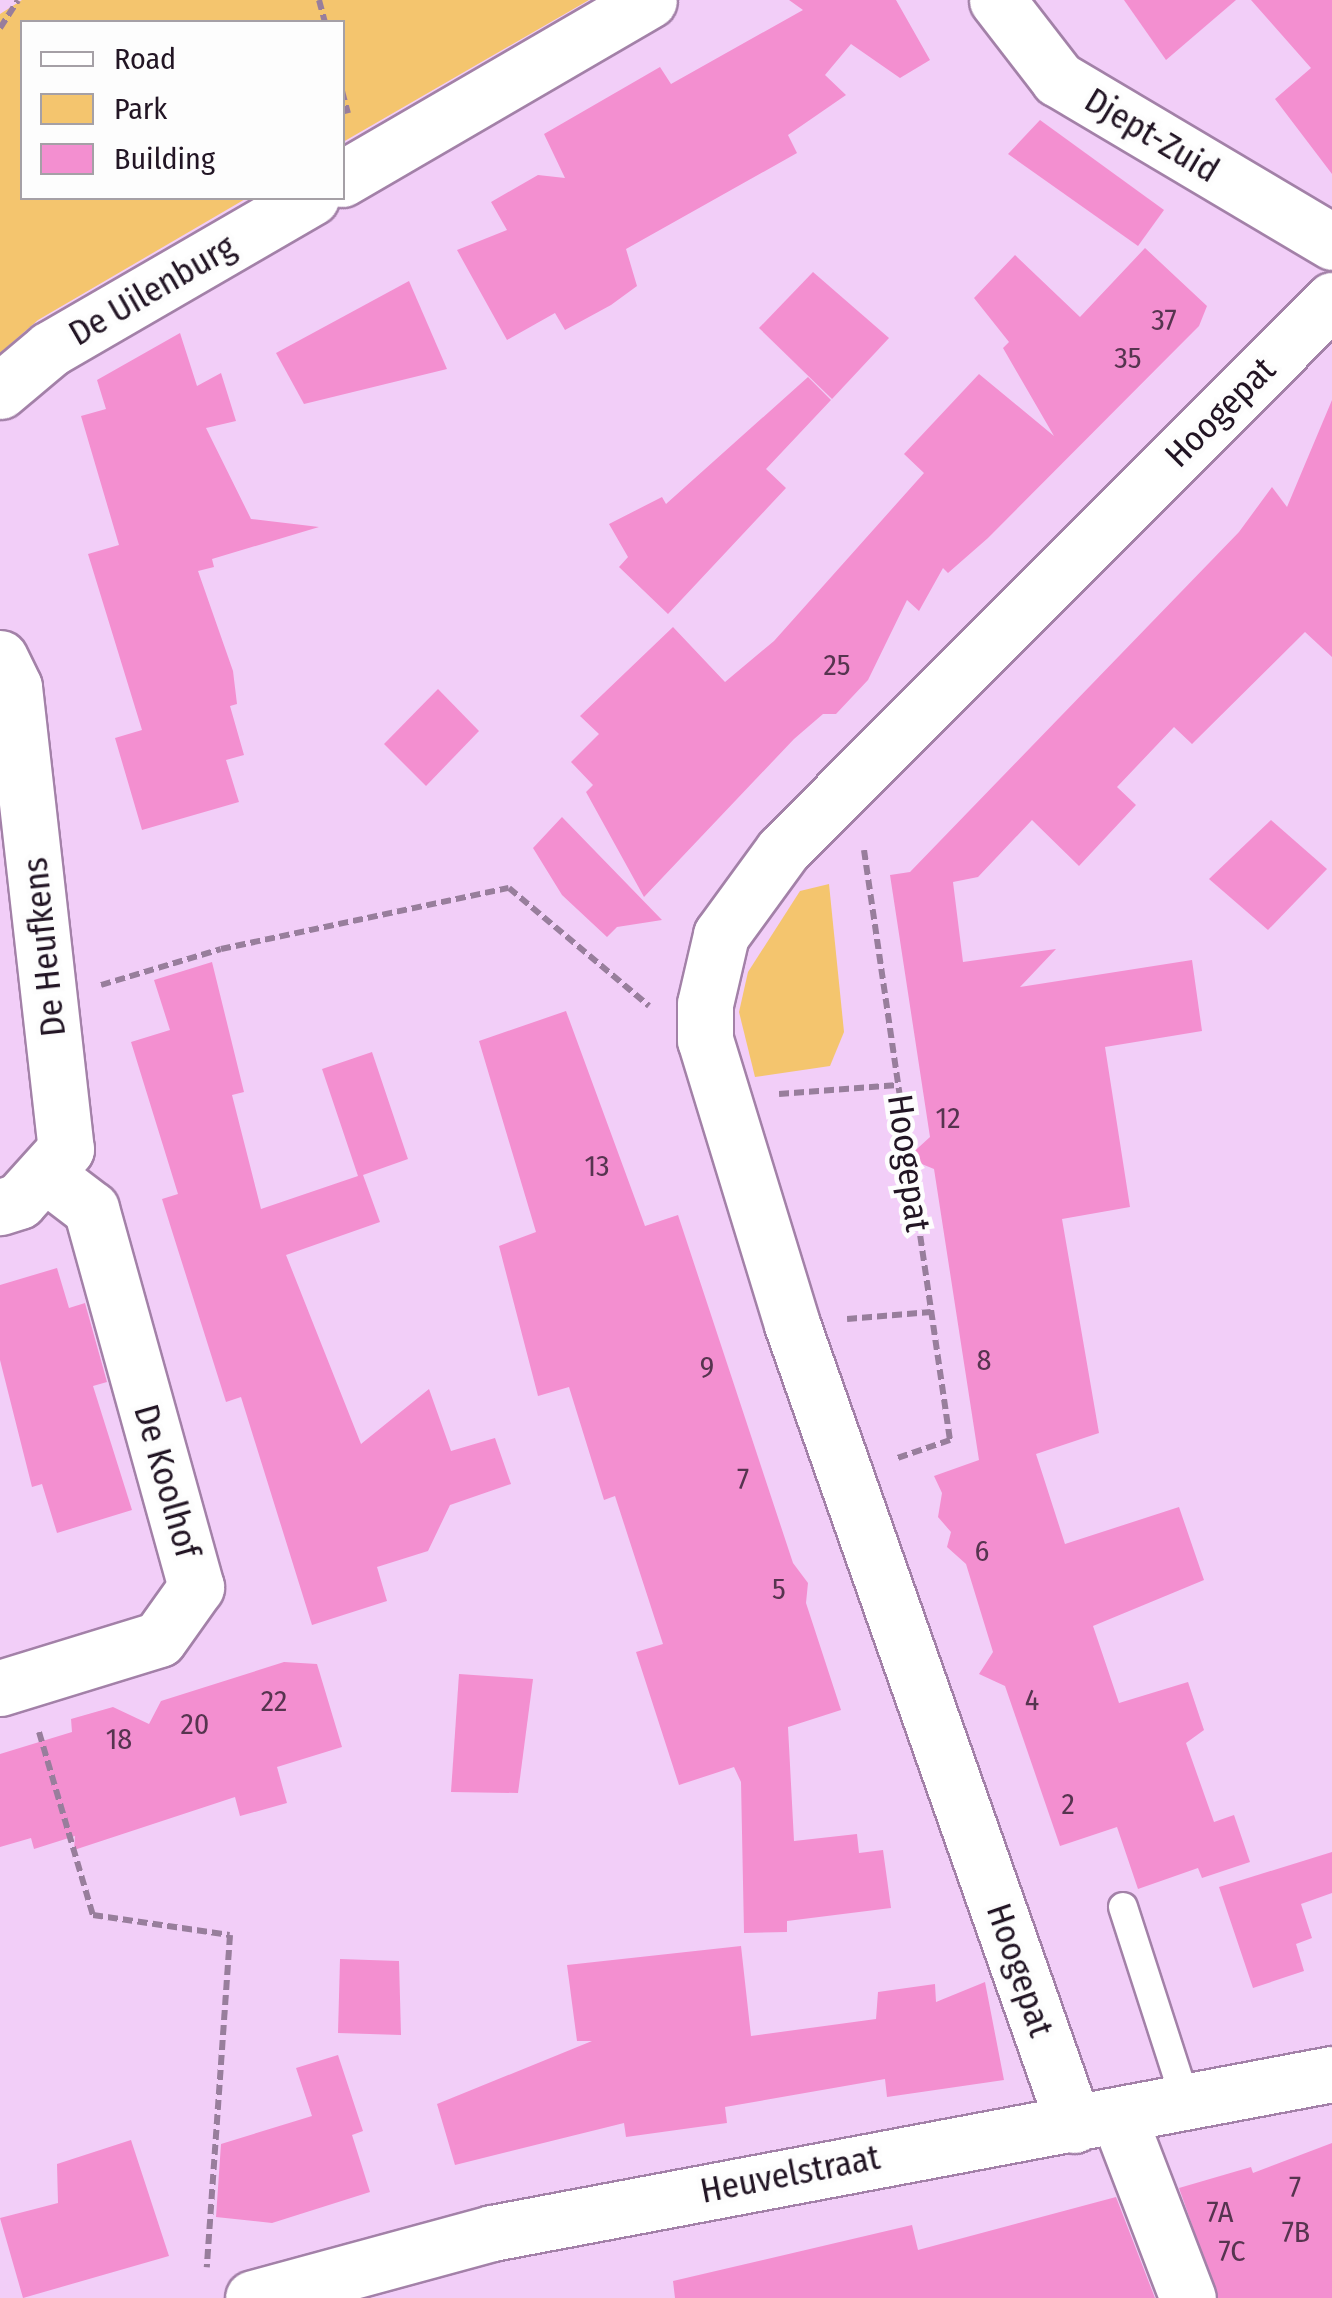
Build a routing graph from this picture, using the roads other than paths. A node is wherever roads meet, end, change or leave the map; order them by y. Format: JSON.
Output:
{"nodes":[{"id":1,"x":649,"y":0,"type":"edge"},
{"id":2,"x":997,"y":0,"type":"edge"},
{"id":3,"x":345,"y":177,"type":"edge"},
{"id":4,"x":308,"y":200,"type":"edge"},
{"id":5,"x":1332,"y":242,"type":"edge"},
{"id":6,"x":1332,"y":300,"type":"edge"},
{"id":7,"x":0,"y":391,"type":"edge"},
{"id":8,"x":0,"y":658,"type":"edge"},
{"id":9,"x":45,"y":1174,"type":"junction"},
{"id":10,"x":0,"y":1206,"type":"edge"},
{"id":11,"x":12,"y":1684,"type":"edge"},
{"id":12,"x":1123,"y":1906,"type":"dead end"},
{"id":13,"x":1332,"y":2074,"type":"edge"},
{"id":14,"x":1187,"y":2105,"type":"junction"},
{"id":15,"x":1096,"y":2120,"type":"junction"},
{"id":16,"x":230,"y":2288,"type":"edge"},
{"id":17,"x":1188,"y":2298,"type":"edge"}],
"edges":[{"from":1,"to":3,"type":"street"},
{"from":2,"to":5,"type":"street","name":"Djept-Zuid"},
{"from":4,"to":7,"type":"street","name":"De Uilenburg"},
{"from":6,"to":15,"type":"street","name":"Hoogepat"},
{"from":8,"to":9,"type":"street","name":"De Heufkens"},
{"from":9,"to":10,"type":"street","name":"De Heufkens"},
{"from":9,"to":11,"type":"street","name":"De Koolhof"},
{"from":12,"to":14,"type":"lane"},
{"from":13,"to":14,"type":"street","name":"Heuvelstraat"},
{"from":14,"to":15,"type":"street","name":"Heuvelstraat"},
{"from":15,"to":16,"type":"street","name":"Heuvelstraat"},
{"from":15,"to":17,"type":"street","name":"Hoogepat"}]}
